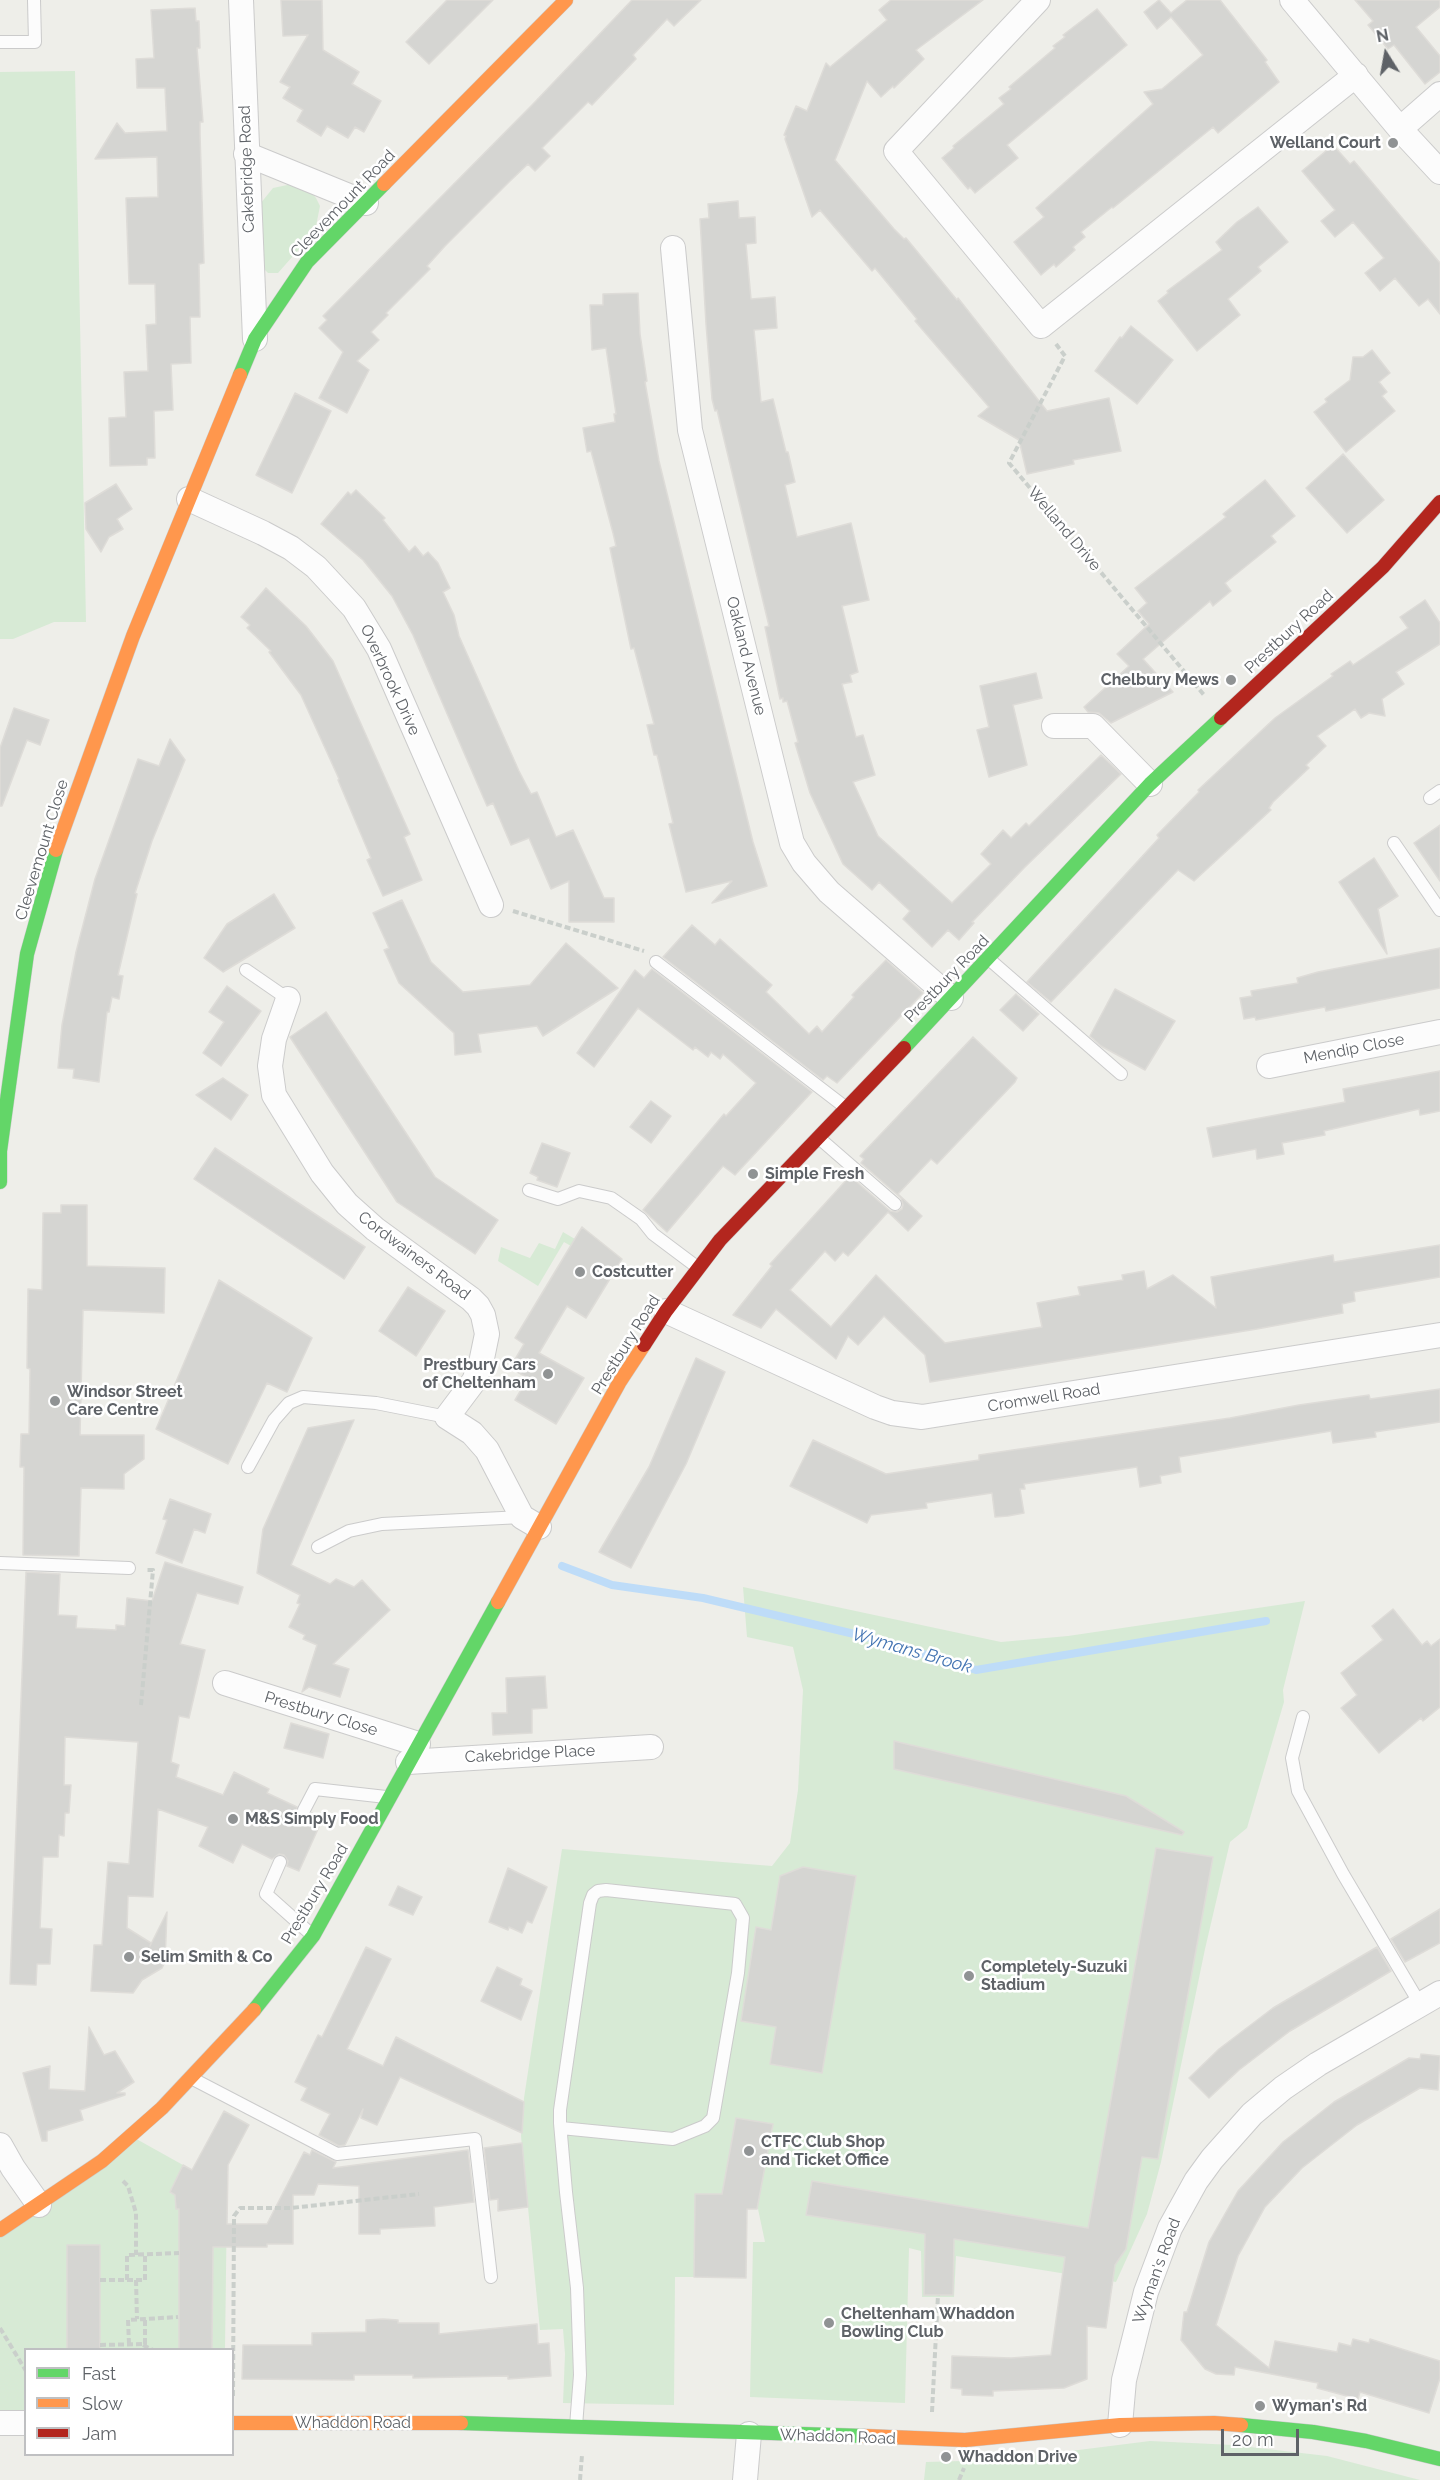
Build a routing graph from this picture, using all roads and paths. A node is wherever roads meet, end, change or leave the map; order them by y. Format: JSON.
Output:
{"nodes":[{"id":1,"x":34,"y":0,"type":"edge"},
{"id":2,"x":241,"y":0,"type":"edge"},
{"id":3,"x":566,"y":0,"type":"edge"},
{"id":4,"x":1038,"y":0,"type":"edge"},
{"id":5,"x":1292,"y":0,"type":"edge"},
{"id":6,"x":0,"y":42,"type":"edge"},
{"id":7,"x":1356,"y":75,"type":"junction"},
{"id":8,"x":1440,"y":94,"type":"edge"},
{"id":9,"x":1400,"y":129,"type":"junction"},
{"id":10,"x":246,"y":154,"type":"junction"},
{"id":11,"x":1440,"y":172,"type":"edge"},
{"id":12,"x":366,"y":203,"type":"junction"},
{"id":13,"x":673,"y":248,"type":"dead end"},
{"id":14,"x":1041,"y":326,"type":"junction"},
{"id":15,"x":255,"y":339,"type":"junction"},
{"id":16,"x":189,"y":499,"type":"junction"},
{"id":17,"x":1440,"y":502,"type":"edge"},
{"id":18,"x":133,"y":636,"type":"joint"},
{"id":19,"x":1222,"y":716,"type":"junction"},
{"id":20,"x":1054,"y":726,"type":"dead end"},
{"id":21,"x":1150,"y":784,"type":"junction"},
{"id":22,"x":1394,"y":843,"type":"dead end"},
{"id":23,"x":491,"y":905,"type":"joint"},
{"id":24,"x":1440,"y":910,"type":"edge"},
{"id":25,"x":989,"y":959,"type":"junction"},
{"id":26,"x":656,"y":962,"type":"joint"},
{"id":27,"x":246,"y":970,"type":"dead end"},
{"id":28,"x":288,"y":999,"type":"joint"},
{"id":29,"x":951,"y":999,"type":"junction"},
{"id":30,"x":1440,"y":1032,"type":"edge"},
{"id":31,"x":1269,"y":1066,"type":"dead end"},
{"id":32,"x":1121,"y":1074,"type":"dead end"},
{"id":33,"x":846,"y":1108,"type":"junction"},
{"id":34,"x":819,"y":1137,"type":"junction"},
{"id":35,"x":0,"y":1151,"type":"edge"},
{"id":36,"x":0,"y":1182,"type":"edge"},
{"id":37,"x":529,"y":1190,"type":"dead end"},
{"id":38,"x":895,"y":1204,"type":"dead end"},
{"id":39,"x":698,"y":1268,"type":"junction"},
{"id":40,"x":666,"y":1311,"type":"junction"},
{"id":41,"x":1440,"y":1335,"type":"edge"},
{"id":42,"x":447,"y":1417,"type":"junction"},
{"id":43,"x":248,"y":1467,"type":"dead end"},
{"id":44,"x":531,"y":1522,"type":"junction"},
{"id":45,"x":318,"y":1547,"type":"dead end"},
{"id":46,"x":0,"y":1563,"type":"edge"},
{"id":47,"x":129,"y":1568,"type":"joint"},
{"id":48,"x":225,"y":1683,"type":"dead end"},
{"id":49,"x":141,"y":1705,"type":"dead end"},
{"id":50,"x":1303,"y":1717,"type":"dead end"},
{"id":51,"x":651,"y":1747,"type":"dead end"},
{"id":52,"x":413,"y":1753,"type":"junction"},
{"id":53,"x":390,"y":1797,"type":"junction"},
{"id":54,"x":304,"y":1810,"type":"dead end"},
{"id":55,"x":280,"y":1862,"type":"dead end"},
{"id":56,"x":313,"y":1936,"type":"junction"},
{"id":57,"x":1430,"y":1998,"type":"edge"},
{"id":58,"x":192,"y":2079,"type":"junction"},
{"id":59,"x":561,"y":2128,"type":"junction"},
{"id":60,"x":0,"y":2145,"type":"edge"},
{"id":61,"x":102,"y":2161,"type":"junction"},
{"id":62,"x":419,"y":2194,"type":"dead end"},
{"id":63,"x":39,"y":2205,"type":"junction"},
{"id":64,"x":0,"y":2230,"type":"edge"},
{"id":65,"x":179,"y":2253,"type":"dead end"},
{"id":66,"x":145,"y":2254,"type":"junction"},
{"id":67,"x":136,"y":2255,"type":"junction"},
{"id":68,"x":491,"y":2277,"type":"dead end"},
{"id":69,"x":100,"y":2280,"type":"dead end"},
{"id":70,"x":127,"y":2280,"type":"junction"},
{"id":71,"x":136,"y":2280,"type":"junction"},
{"id":72,"x":938,"y":2295,"type":"dead end"},
{"id":73,"x":178,"y":2318,"type":"dead end"},
{"id":74,"x":137,"y":2319,"type":"junction"},
{"id":75,"x":145,"y":2320,"type":"junction"},
{"id":76,"x":0,"y":2328,"type":"edge"},
{"id":77,"x":129,"y":2344,"type":"junction"},
{"id":78,"x":100,"y":2345,"type":"dead end"},
{"id":79,"x":137,"y":2346,"type":"edge"},
{"id":80,"x":233,"y":2348,"type":"edge"},
{"id":81,"x":24,"y":2368,"type":"edge"},
{"id":82,"x":0,"y":2423,"type":"edge"},
{"id":83,"x":24,"y":2423,"type":"edge"},
{"id":84,"x":234,"y":2423,"type":"edge"},
{"id":85,"x":1120,"y":2425,"type":"junction"},
{"id":86,"x":576,"y":2427,"type":"junction"},
{"id":87,"x":748,"y":2434,"type":"junction"},
{"id":88,"x":931,"y":2439,"type":"junction"},
{"id":89,"x":1440,"y":2459,"type":"edge"},
{"id":90,"x":745,"y":2480,"type":"edge"}],
"edges":[{"from":1,"to":6,"type":"lane"},
{"from":2,"to":10,"type":"street","name":"Cakebridge Road"},
{"from":3,"to":12,"type":"street","name":"Cleevemount Road"},
{"from":4,"to":14,"type":"street"},
{"from":5,"to":7,"type":"street"},
{"from":7,"to":9,"type":"street"},
{"from":7,"to":14,"type":"street"},
{"from":8,"to":9,"type":"street"},
{"from":9,"to":11,"type":"street"},
{"from":10,"to":12,"type":"street"},
{"from":10,"to":15,"type":"street","name":"Cakebridge Road"},
{"from":12,"to":15,"type":"street","name":"Cleevemount Road"},
{"from":13,"to":29,"type":"street","name":"Oakland Avenue"},
{"from":14,"to":19,"type":"path","name":"Welland Drive"},
{"from":15,"to":16,"type":"street","name":"Cleevemount Road"},
{"from":16,"to":18,"type":"street","name":"Cleevemount Road"},
{"from":16,"to":23,"type":"street","name":"Overbrook Drive"},
{"from":17,"to":19,"type":"street","name":"Prestbury Road"},
{"from":18,"to":35,"type":"street","name":"Cleevemount Close"},
{"from":19,"to":21,"type":"street","name":"Prestbury Road"},
{"from":20,"to":21,"type":"street"},
{"from":21,"to":25,"type":"street","name":"Prestbury Road"},
{"from":22,"to":24,"type":"lane"},
{"from":23,"to":26,"type":"path"},
{"from":25,"to":29,"type":"street","name":"Prestbury Road"},
{"from":25,"to":32,"type":"lane"},
{"from":26,"to":33,"type":"lane"},
{"from":27,"to":28,"type":"lane"},
{"from":28,"to":42,"type":"street","name":"Cordwainers Road"},
{"from":29,"to":33,"type":"street","name":"Prestbury Road"},
{"from":30,"to":31,"type":"street","name":"Mendip Close"},
{"from":33,"to":34,"type":"street","name":"Prestbury Road"},
{"from":34,"to":38,"type":"lane"},
{"from":34,"to":39,"type":"street","name":"Prestbury Road"},
{"from":35,"to":36,"type":"street","name":"Cleevemount Close"},
{"from":37,"to":39,"type":"lane"},
{"from":39,"to":40,"type":"street","name":"Prestbury Road"},
{"from":40,"to":41,"type":"street","name":"Cromwell Road"},
{"from":40,"to":44,"type":"street","name":"Prestbury Road"},
{"from":42,"to":43,"type":"lane"},
{"from":42,"to":44,"type":"street"},
{"from":44,"to":45,"type":"lane"},
{"from":44,"to":52,"type":"street","name":"Prestbury Road"},
{"from":46,"to":47,"type":"lane"},
{"from":47,"to":49,"type":"path"},
{"from":48,"to":52,"type":"street","name":"Prestbury Close"},
{"from":50,"to":57,"type":"lane"},
{"from":51,"to":52,"type":"street","name":"Cakebridge Place"},
{"from":52,"to":53,"type":"street","name":"Prestbury Road"},
{"from":53,"to":54,"type":"lane"},
{"from":53,"to":56,"type":"street","name":"Prestbury Road"},
{"from":55,"to":56,"type":"lane"},
{"from":56,"to":58,"type":"street","name":"Prestbury Road"},
{"from":57,"to":85,"type":"street","name":"Wyman's Road"},
{"from":58,"to":61,"type":"street","name":"Prestbury Road"},
{"from":58,"to":68,"type":"lane"},
{"from":59,"to":59,"type":"lane"},
{"from":59,"to":86,"type":"lane"},
{"from":60,"to":63,"type":"street"},
{"from":61,"to":63,"type":"street","name":"Prestbury Road"},
{"from":61,"to":67,"type":"path"},
{"from":62,"to":80,"type":"path"},
{"from":63,"to":64,"type":"street","name":"Prestbury Road"},
{"from":65,"to":66,"type":"path"},
{"from":66,"to":67,"type":"path"},
{"from":66,"to":71,"type":"path"},
{"from":67,"to":70,"type":"path"},
{"from":69,"to":70,"type":"path"},
{"from":70,"to":71,"type":"path"},
{"from":71,"to":74,"type":"path"},
{"from":72,"to":88,"type":"path"},
{"from":73,"to":75,"type":"path"},
{"from":74,"to":75,"type":"path"},
{"from":74,"to":77,"type":"path"},
{"from":75,"to":79,"type":"path"},
{"from":76,"to":81,"type":"path"},
{"from":77,"to":78,"type":"path"},
{"from":77,"to":79,"type":"path"},
{"from":82,"to":83,"type":"street"},
{"from":84,"to":86,"type":"street","name":"Whaddon Road"},
{"from":85,"to":88,"type":"street","name":"Whaddon Road"},
{"from":85,"to":89,"type":"street","name":"Whaddon Road"},
{"from":86,"to":87,"type":"street","name":"Whaddon Road"},
{"from":87,"to":88,"type":"street","name":"Whaddon Road"},
{"from":87,"to":90,"type":"street"}]}
